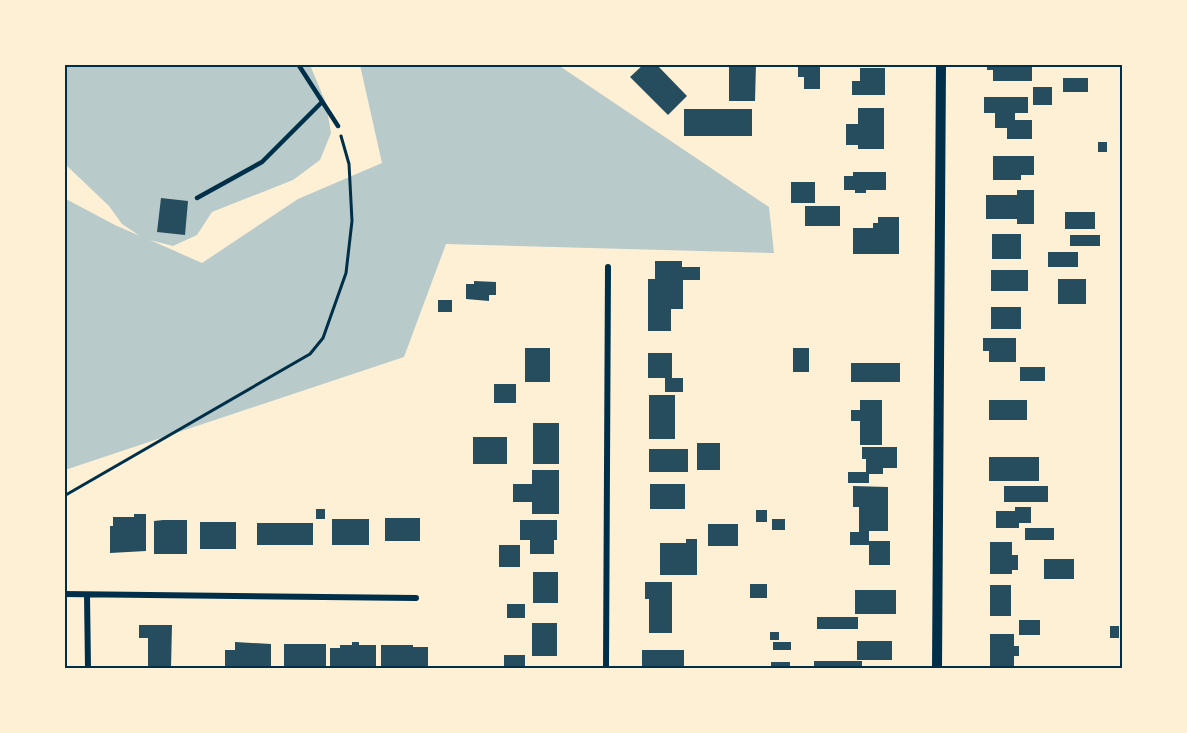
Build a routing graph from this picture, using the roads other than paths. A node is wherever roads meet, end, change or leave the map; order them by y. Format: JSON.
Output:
{"nodes":[{"id":1,"x":298,"y":64,"type":"edge"},
{"id":2,"x":941,"y":64,"type":"edge"},
{"id":3,"x":322,"y":102,"type":"junction"},
{"id":4,"x":338,"y":126,"type":"road end"},
{"id":5,"x":197,"y":198,"type":"dead end"},
{"id":6,"x":608,"y":267,"type":"dead end"},
{"id":7,"x":64,"y":594,"type":"edge"},
{"id":8,"x":87,"y":595,"type":"junction"},
{"id":9,"x":416,"y":598,"type":"dead end"},
{"id":10,"x":88,"y":669,"type":"edge"},
{"id":11,"x":606,"y":669,"type":"edge"},
{"id":12,"x":937,"y":669,"type":"edge"}],
"edges":[{"from":1,"to":3,"type":"lane"},
{"from":2,"to":12,"type":"street"},
{"from":3,"to":4,"type":"lane"},
{"from":3,"to":5,"type":"lane"},
{"from":6,"to":11,"type":"street"},
{"from":7,"to":8,"type":"street"},
{"from":8,"to":9,"type":"street"},
{"from":8,"to":10,"type":"street"}]}
